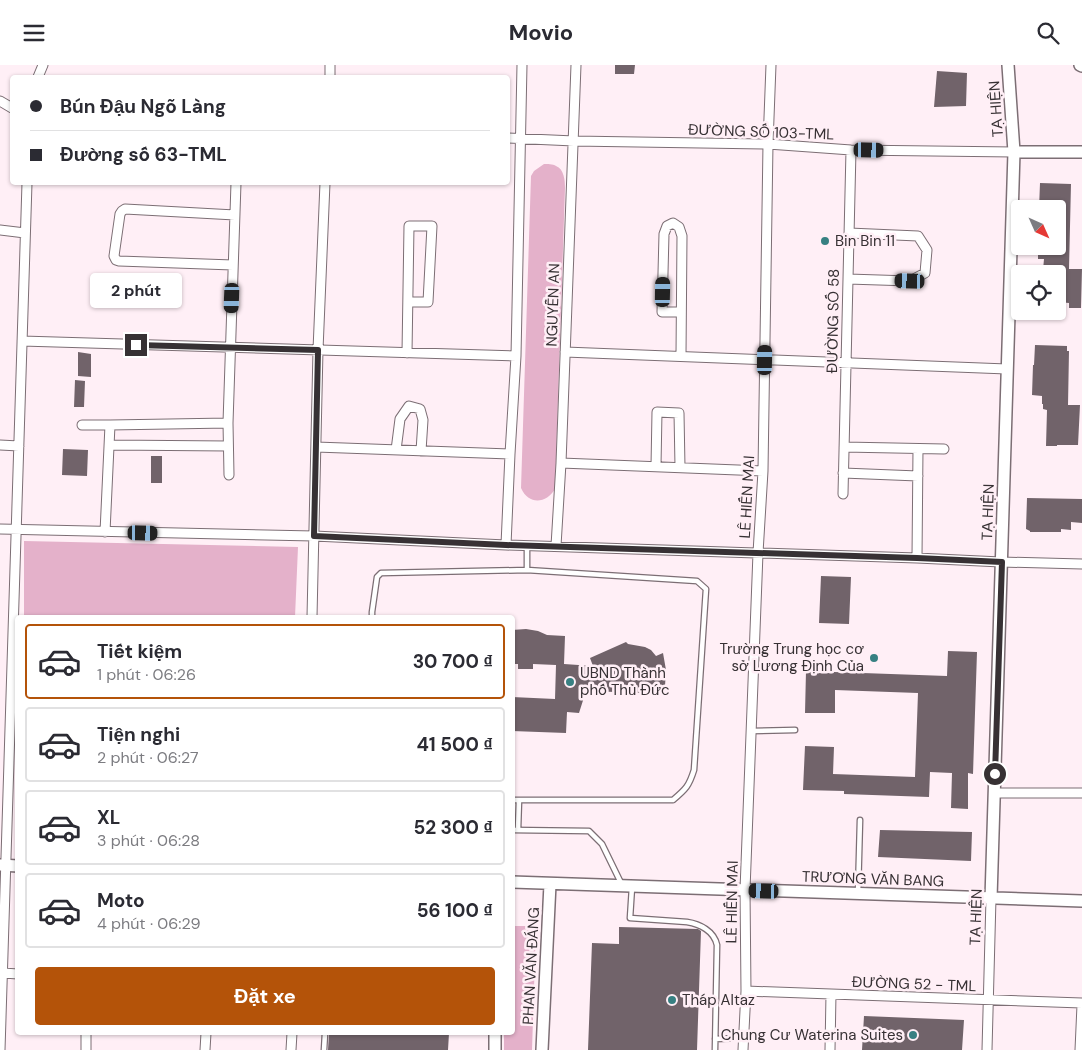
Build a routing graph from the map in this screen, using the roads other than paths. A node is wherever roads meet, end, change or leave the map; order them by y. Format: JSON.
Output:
{"nodes":[{"id":1,"x":522,"y":65,"type":"edge"},
{"id":2,"x":576,"y":65,"type":"edge"},
{"id":3,"x":771,"y":65,"type":"edge"},
{"id":4,"x":1008,"y":65,"type":"edge"},
{"id":5,"x":510,"y":138,"type":"edge"},
{"id":6,"x":520,"y":138,"type":"junction"},
{"id":7,"x":574,"y":141,"type":"junction"},
{"id":8,"x":768,"y":144,"type":"junction"},
{"id":9,"x":851,"y":150,"type":"junction"},
{"id":10,"x":1014,"y":152,"type":"junction"},
{"id":11,"x":1082,"y":152,"type":"edge"},
{"id":12,"x":27,"y":185,"type":"edge"},
{"id":13,"x":236,"y":185,"type":"edge"},
{"id":14,"x":324,"y":185,"type":"edge"},
{"id":15,"x":235,"y":215,"type":"junction"},
{"id":16,"x":0,"y":230,"type":"edge"},
{"id":17,"x":25,"y":233,"type":"junction"},
{"id":18,"x":849,"y":233,"type":"junction"},
{"id":19,"x":233,"y":265,"type":"junction"},
{"id":20,"x":848,"y":279,"type":"junction"},
{"id":21,"x":408,"y":302,"type":"junction"},
{"id":22,"x":681,"y":312,"type":"junction"},
{"id":23,"x":22,"y":341,"type":"junction"},
{"id":24,"x":231,"y":347,"type":"junction"},
{"id":25,"x":318,"y":350,"type":"junction"},
{"id":26,"x":565,"y":352,"type":"junction"},
{"id":27,"x":407,"y":353,"type":"junction"},
{"id":28,"x":516,"y":356,"type":"junction"},
{"id":29,"x":681,"y":356,"type":"junction"},
{"id":30,"x":765,"y":360,"type":"junction"},
{"id":31,"x":846,"y":363,"type":"junction"},
{"id":32,"x":1007,"y":369,"type":"junction"},
{"id":33,"x":228,"y":423,"type":"junction"},
{"id":34,"x":82,"y":425,"type":"dead end"},
{"id":35,"x":110,"y":425,"type":"junction"},
{"id":36,"x":0,"y":445,"type":"edge"},
{"id":37,"x":110,"y":445,"type":"junction"},
{"id":38,"x":19,"y":446,"type":"junction"},
{"id":39,"x":228,"y":446,"type":"junction"},
{"id":40,"x":316,"y":447,"type":"junction"},
{"id":41,"x":844,"y":447,"type":"junction"},
{"id":42,"x":918,"y":449,"type":"junction"},
{"id":43,"x":944,"y":449,"type":"dead end"},
{"id":44,"x":396,"y":450,"type":"junction"},
{"id":45,"x":422,"y":451,"type":"junction"},
{"id":46,"x":510,"y":454,"type":"junction"},
{"id":47,"x":561,"y":463,"type":"junction"},
{"id":48,"x":656,"y":466,"type":"junction"},
{"id":49,"x":680,"y":467,"type":"junction"},
{"id":50,"x":763,"y":471,"type":"junction"},
{"id":51,"x":843,"y":473,"type":"junction"},
{"id":52,"x":230,"y":475,"type":"dead end"},
{"id":53,"x":918,"y":476,"type":"junction"},
{"id":54,"x":843,"y":494,"type":"dead end"},
{"id":55,"x":0,"y":529,"type":"edge"},
{"id":56,"x":16,"y":530,"type":"junction"},
{"id":57,"x":105,"y":532,"type":"junction"},
{"id":58,"x":314,"y":536,"type":"junction"},
{"id":59,"x":506,"y":545,"type":"junction"},
{"id":60,"x":527,"y":545,"type":"junction"},
{"id":61,"x":556,"y":546,"type":"junction"},
{"id":62,"x":758,"y":553,"type":"junction"},
{"id":63,"x":917,"y":558,"type":"junction"},
{"id":64,"x":1002,"y":562,"type":"junction"},
{"id":65,"x":1082,"y":564,"type":"edge"},
{"id":66,"x":527,"y":570,"type":"junction"},
{"id":67,"x":313,"y":615,"type":"edge"},
{"id":68,"x":372,"y":615,"type":"edge"},
{"id":69,"x":796,"y":730,"type":"dead end"},
{"id":70,"x":751,"y":731,"type":"junction"},
{"id":71,"x":4,"y":765,"type":"edge"},
{"id":72,"x":994,"y":793,"type":"junction"},
{"id":73,"x":1082,"y":793,"type":"edge"},
{"id":74,"x":515,"y":800,"type":"edge"},
{"id":75,"x":519,"y":800,"type":"junction"},
{"id":76,"x":860,"y":820,"type":"dead end"},
{"id":77,"x":515,"y":830,"type":"edge"},
{"id":78,"x":8,"y":865,"type":"edge"},
{"id":79,"x":515,"y":882,"type":"edge"},
{"id":80,"x":550,"y":884,"type":"junction"},
{"id":81,"x":628,"y":886,"type":"junction"},
{"id":82,"x":745,"y":890,"type":"junction"},
{"id":83,"x":858,"y":894,"type":"junction"},
{"id":84,"x":991,"y":898,"type":"junction"},
{"id":85,"x":1082,"y":901,"type":"edge"},
{"id":86,"x":3,"y":973,"type":"junction"},
{"id":87,"x":15,"y":974,"type":"edge"},
{"id":88,"x":746,"y":991,"type":"junction"},
{"id":89,"x":831,"y":994,"type":"junction"},
{"id":90,"x":988,"y":1000,"type":"junction"},
{"id":91,"x":1082,"y":1004,"type":"edge"},
{"id":92,"x":86,"y":1035,"type":"edge"},
{"id":93,"x":206,"y":1035,"type":"edge"},
{"id":94,"x":292,"y":1035,"type":"edge"},
{"id":95,"x":325,"y":1035,"type":"edge"},
{"id":96,"x":495,"y":1035,"type":"edge"},
{"id":97,"x":715,"y":1039,"type":"junction"},
{"id":98,"x":744,"y":1039,"type":"junction"},
{"id":99,"x":0,"y":1050,"type":"edge"},
{"id":100,"x":86,"y":1050,"type":"edge"},
{"id":101,"x":206,"y":1050,"type":"edge"},
{"id":102,"x":291,"y":1050,"type":"edge"},
{"id":103,"x":324,"y":1050,"type":"edge"},
{"id":104,"x":495,"y":1050,"type":"edge"},
{"id":105,"x":542,"y":1050,"type":"edge"},
{"id":106,"x":715,"y":1050,"type":"edge"},
{"id":107,"x":743,"y":1050,"type":"edge"},
{"id":108,"x":830,"y":1050,"type":"edge"},
{"id":109,"x":987,"y":1050,"type":"edge"},
{"id":110,"x":1080,"y":1050,"type":"edge"}],
"edges":[{"from":1,"to":6,"type":"street"},
{"from":2,"to":7,"type":"street","name":"NGUYỄN AN"},
{"from":3,"to":8,"type":"street","name":"LÊ HIẾN MAI"},
{"from":4,"to":10,"type":"street","name":"TẠ HIỆN"},
{"from":5,"to":6,"type":"street","name":"ĐƯỜNG SỐ 103-TML"},
{"from":6,"to":7,"type":"street","name":"ĐƯỜNG SỐ 103-TML"},
{"from":6,"to":28,"type":"street"},
{"from":7,"to":8,"type":"street","name":"ĐƯỜNG SỐ 103-TML"},
{"from":7,"to":26,"type":"street","name":"NGUYỄN AN"},
{"from":8,"to":9,"type":"street","name":"ĐƯỜNG SỐ 103-TML"},
{"from":8,"to":30,"type":"street","name":"LÊ HIẾN MAI"},
{"from":9,"to":10,"type":"street","name":"ĐƯỜNG SỐ 103-TML"},
{"from":9,"to":18,"type":"street","name":"ĐƯỜNG SỐ 58"},
{"from":10,"to":11,"type":"street"},
{"from":10,"to":32,"type":"street","name":"TẠ HIỆN"},
{"from":12,"to":17,"type":"street"},
{"from":13,"to":15,"type":"street"},
{"from":14,"to":25,"type":"street"},
{"from":15,"to":19,"type":"street"},
{"from":15,"to":19,"type":"street"},
{"from":16,"to":17,"type":"street"},
{"from":17,"to":23,"type":"street"},
{"from":18,"to":20,"type":"street","name":"ĐƯỜNG SỐ 58"},
{"from":18,"to":20,"type":"street"},
{"from":19,"to":24,"type":"street"},
{"from":20,"to":31,"type":"street","name":"ĐƯỜNG SỐ 58"},
{"from":21,"to":21,"type":"street"},
{"from":21,"to":27,"type":"street"},
{"from":22,"to":22,"type":"street"},
{"from":22,"to":29,"type":"street"},
{"from":23,"to":24,"type":"street"},
{"from":23,"to":38,"type":"street"},
{"from":24,"to":25,"type":"street"},
{"from":24,"to":33,"type":"street"},
{"from":25,"to":27,"type":"street"},
{"from":25,"to":40,"type":"street"},
{"from":26,"to":29,"type":"street"},
{"from":26,"to":47,"type":"street","name":"NGUYỄN AN"},
{"from":27,"to":28,"type":"street"},
{"from":28,"to":46,"type":"street"},
{"from":29,"to":30,"type":"street"},
{"from":30,"to":31,"type":"street"},
{"from":30,"to":50,"type":"street","name":"LÊ HIẾN MAI"},
{"from":31,"to":32,"type":"street"},
{"from":31,"to":41,"type":"street","name":"ĐƯỜNG SỐ 58"},
{"from":32,"to":64,"type":"street","name":"TẠ HIỆN"},
{"from":33,"to":35,"type":"street"},
{"from":33,"to":39,"type":"street"},
{"from":34,"to":35,"type":"street"},
{"from":35,"to":37,"type":"street"},
{"from":36,"to":38,"type":"street"},
{"from":37,"to":39,"type":"street"},
{"from":37,"to":57,"type":"street"},
{"from":38,"to":56,"type":"street"},
{"from":39,"to":52,"type":"street"},
{"from":40,"to":44,"type":"street"},
{"from":40,"to":58,"type":"street"},
{"from":41,"to":42,"type":"street"},
{"from":41,"to":51,"type":"street","name":"ĐƯỜNG SỐ 58"},
{"from":42,"to":43,"type":"street"},
{"from":42,"to":53,"type":"street"},
{"from":44,"to":45,"type":"street"},
{"from":44,"to":45,"type":"street"},
{"from":45,"to":46,"type":"street"},
{"from":46,"to":59,"type":"street"},
{"from":47,"to":48,"type":"street"},
{"from":47,"to":61,"type":"street","name":"NGUYỄN AN"},
{"from":48,"to":49,"type":"street"},
{"from":48,"to":49,"type":"street"},
{"from":49,"to":50,"type":"street"},
{"from":50,"to":62,"type":"street","name":"LÊ HIẾN MAI"},
{"from":51,"to":53,"type":"street"},
{"from":51,"to":54,"type":"street","name":"ĐƯỜNG SỐ 58"},
{"from":53,"to":63,"type":"street"},
{"from":55,"to":56,"type":"street"},
{"from":56,"to":57,"type":"street"},
{"from":56,"to":71,"type":"street"},
{"from":57,"to":58,"type":"street"},
{"from":58,"to":59,"type":"street"},
{"from":58,"to":67,"type":"street"},
{"from":59,"to":60,"type":"street"},
{"from":60,"to":61,"type":"street"},
{"from":60,"to":66,"type":"lane"},
{"from":61,"to":62,"type":"street"},
{"from":62,"to":63,"type":"street"},
{"from":62,"to":70,"type":"street","name":"LÊ HIẾN MAI"},
{"from":63,"to":64,"type":"street"},
{"from":64,"to":65,"type":"street"},
{"from":64,"to":72,"type":"street","name":"TẠ HIỆN"},
{"from":66,"to":68,"type":"lane"},
{"from":66,"to":75,"type":"lane"},
{"from":69,"to":70,"type":"lane"},
{"from":70,"to":82,"type":"street","name":"LÊ HIẾN MAI"},
{"from":71,"to":78,"type":"street"},
{"from":72,"to":73,"type":"street"},
{"from":72,"to":84,"type":"street","name":"TẠ HIỆN"},
{"from":74,"to":75,"type":"lane"},
{"from":75,"to":77,"type":"lane"},
{"from":76,"to":83,"type":"lane"},
{"from":77,"to":81,"type":"lane"},
{"from":78,"to":86,"type":"street"},
{"from":79,"to":80,"type":"street","name":"TRƯƠNG VĂN BANG"},
{"from":80,"to":81,"type":"street","name":"TRƯƠNG VĂN BANG"},
{"from":80,"to":105,"type":"street","name":"PHAN VĂN ĐÁNG"},
{"from":81,"to":82,"type":"street","name":"TRƯƠNG VĂN BANG"},
{"from":81,"to":97,"type":"lane"},
{"from":82,"to":83,"type":"street","name":"TRƯƠNG VĂN BANG"},
{"from":82,"to":88,"type":"street","name":"LÊ HIẾN MAI"},
{"from":83,"to":84,"type":"street","name":"TRƯƠNG VĂN BANG"},
{"from":84,"to":85,"type":"street","name":"TRƯƠNG VĂN BANG"},
{"from":84,"to":90,"type":"street","name":"TẠ HIỆN"},
{"from":86,"to":87,"type":"street"},
{"from":86,"to":99,"type":"street"},
{"from":88,"to":89,"type":"street","name":"ĐƯỜNG 52 - TML"},
{"from":88,"to":98,"type":"street","name":"LÊ HIẾN MAI"},
{"from":89,"to":90,"type":"street","name":"ĐƯỜNG 52 - TML"},
{"from":89,"to":108,"type":"street"},
{"from":90,"to":91,"type":"street","name":"ĐƯỜNG 52 - TML"},
{"from":90,"to":109,"type":"street","name":"TẠ HIỆN"},
{"from":91,"to":110,"type":"street"},
{"from":92,"to":100,"type":"street"},
{"from":93,"to":101,"type":"street"},
{"from":94,"to":102,"type":"street"},
{"from":95,"to":103,"type":"lane"},
{"from":96,"to":104,"type":"street"},
{"from":97,"to":98,"type":"lane"},
{"from":97,"to":106,"type":"lane"},
{"from":98,"to":107,"type":"street","name":"LÊ HIẾN MAI"}]}
